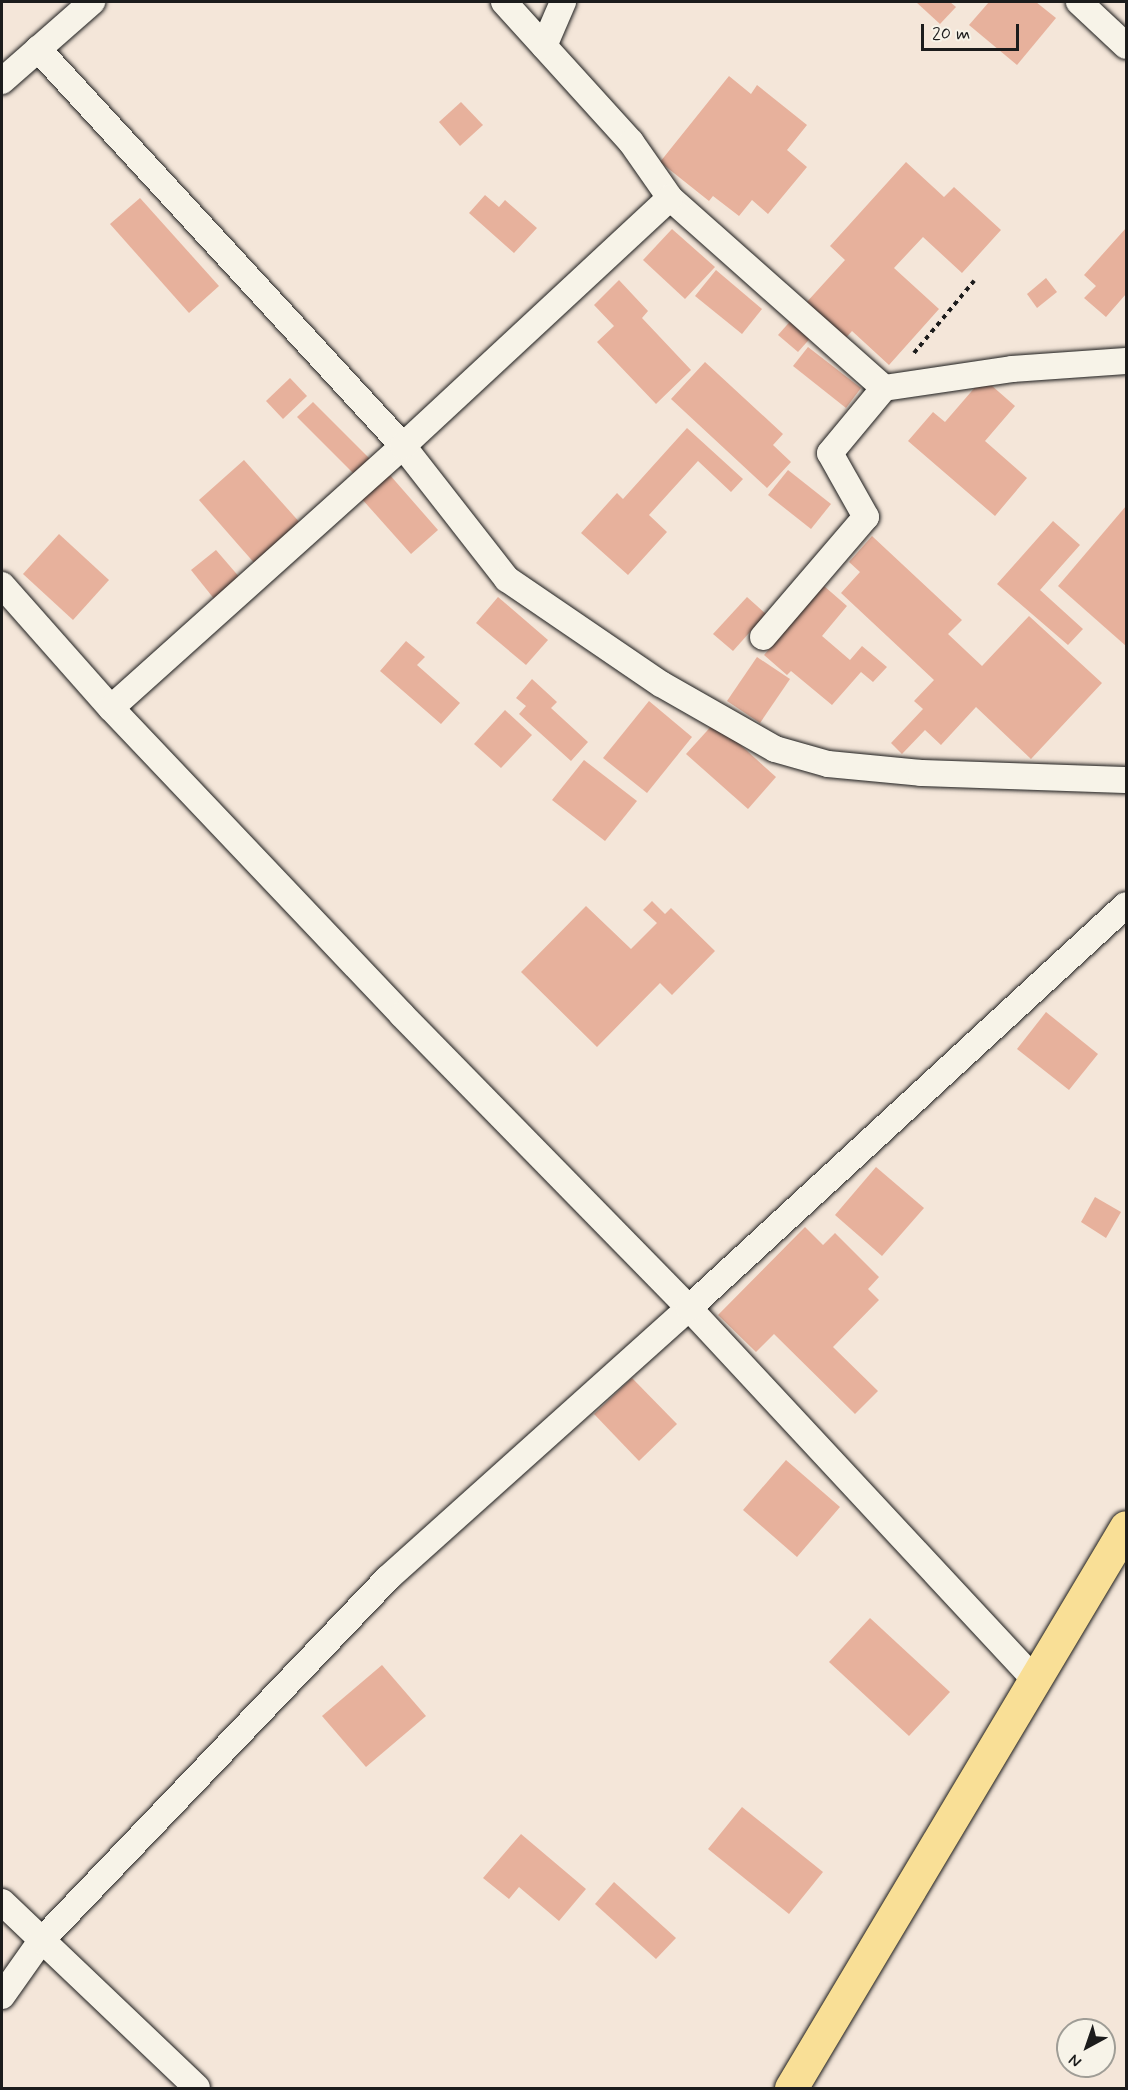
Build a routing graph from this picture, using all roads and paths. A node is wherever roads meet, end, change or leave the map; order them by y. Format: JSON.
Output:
{"nodes":[{"id":1,"x":92,"y":2,"type":"edge"},
{"id":2,"x":504,"y":2,"type":"edge"},
{"id":3,"x":563,"y":2,"type":"edge"},
{"id":4,"x":1079,"y":2,"type":"edge"},
{"id":5,"x":544,"y":46,"type":"junction"},
{"id":6,"x":1126,"y":46,"type":"edge"},
{"id":7,"x":38,"y":49,"type":"junction"},
{"id":8,"x":2,"y":81,"type":"edge"},
{"id":9,"x":670,"y":198,"type":"junction"},
{"id":10,"x":974,"y":281,"type":"dead end"},
{"id":11,"x":1126,"y":361,"type":"edge"},
{"id":12,"x":884,"y":388,"type":"junction"},
{"id":13,"x":403,"y":446,"type":"junction"},
{"id":14,"x":2,"y":585,"type":"edge"},
{"id":15,"x":763,"y":637,"type":"dead end"},
{"id":16,"x":111,"y":708,"type":"junction"},
{"id":17,"x":1126,"y":780,"type":"edge"},
{"id":18,"x":1126,"y":905,"type":"edge"},
{"id":19,"x":689,"y":1308,"type":"junction"},
{"id":20,"x":1126,"y":1527,"type":"edge"},
{"id":21,"x":1035,"y":1680,"type":"junction"},
{"id":22,"x":2,"y":1902,"type":"edge"},
{"id":23,"x":41,"y":1941,"type":"junction"},
{"id":24,"x":2,"y":1996,"type":"edge"},
{"id":25,"x":197,"y":2088,"type":"edge"},
{"id":26,"x":791,"y":2088,"type":"edge"}],
"edges":[{"from":1,"to":7,"type":"street"},
{"from":2,"to":5,"type":"street"},
{"from":3,"to":5,"type":"street"},
{"from":4,"to":6,"type":"street"},
{"from":5,"to":9,"type":"street"},
{"from":7,"to":8,"type":"street"},
{"from":7,"to":13,"type":"street"},
{"from":9,"to":12,"type":"street"},
{"from":9,"to":13,"type":"street"},
{"from":10,"to":12,"type":"path"},
{"from":11,"to":12,"type":"street"},
{"from":12,"to":15,"type":"street"},
{"from":13,"to":16,"type":"street"},
{"from":13,"to":17,"type":"street"},
{"from":14,"to":16,"type":"street"},
{"from":16,"to":19,"type":"street"},
{"from":18,"to":19,"type":"street"},
{"from":19,"to":21,"type":"street"},
{"from":19,"to":23,"type":"street"},
{"from":20,"to":21,"type":"main road"},
{"from":21,"to":26,"type":"main road"},
{"from":22,"to":23,"type":"street"},
{"from":23,"to":24,"type":"street"},
{"from":23,"to":25,"type":"street"}]}
